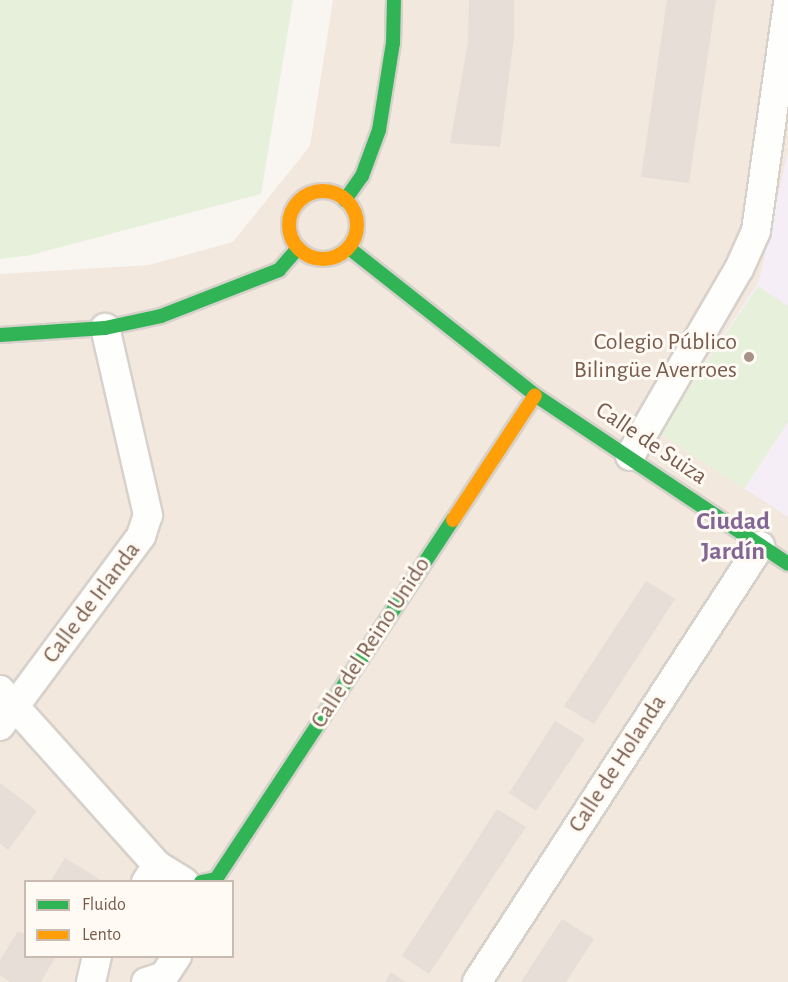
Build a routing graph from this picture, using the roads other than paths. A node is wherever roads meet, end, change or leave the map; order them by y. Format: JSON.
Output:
{"nodes":[{"id":1,"x":394,"y":0,"type":"edge"},
{"id":2,"x":788,"y":3,"type":"edge"},
{"id":3,"x":345,"y":200,"type":"junction"},
{"id":4,"x":298,"y":248,"type":"junction"},
{"id":5,"x":349,"y":248,"type":"junction"},
{"id":6,"x":105,"y":328,"type":"junction"},
{"id":7,"x":0,"y":334,"type":"edge"},
{"id":8,"x":535,"y":395,"type":"junction"},
{"id":9,"x":630,"y":456,"type":"junction"},
{"id":10,"x":760,"y":546,"type":"junction"},
{"id":11,"x":788,"y":564,"type":"edge"},
{"id":12,"x":5,"y":707,"type":"edge"},
{"id":13,"x":151,"y":873,"type":"edge"},
{"id":14,"x":177,"y":880,"type":"edge"},
{"id":15,"x":211,"y":880,"type":"edge"},
{"id":16,"x":97,"y":958,"type":"edge"},
{"id":17,"x":176,"y":958,"type":"edge"},
{"id":18,"x":91,"y":982,"type":"edge"},
{"id":19,"x":146,"y":982,"type":"edge"},
{"id":20,"x":477,"y":982,"type":"edge"}],
"edges":[{"from":1,"to":3,"type":"street"},
{"from":2,"to":9,"type":"street"},
{"from":3,"to":4,"type":"street"},
{"from":3,"to":5,"type":"street"},
{"from":4,"to":5,"type":"street"},
{"from":4,"to":6,"type":"street"},
{"from":5,"to":8,"type":"street","name":"Calle de Suiza"},
{"from":6,"to":7,"type":"street"},
{"from":6,"to":12,"type":"street","name":"Calle de Irlanda"},
{"from":8,"to":9,"type":"street","name":"Calle de Suiza"},
{"from":8,"to":15,"type":"street","name":"Calle del Reino Unido"},
{"from":9,"to":10,"type":"street","name":"Calle de Suiza"},
{"from":10,"to":11,"type":"street","name":"Calle de Suiza"},
{"from":10,"to":20,"type":"street","name":"Calle de Holanda"},
{"from":12,"to":13,"type":"street"},
{"from":13,"to":14,"type":"street"},
{"from":16,"to":18,"type":"street"},
{"from":17,"to":19,"type":"street"}]}
